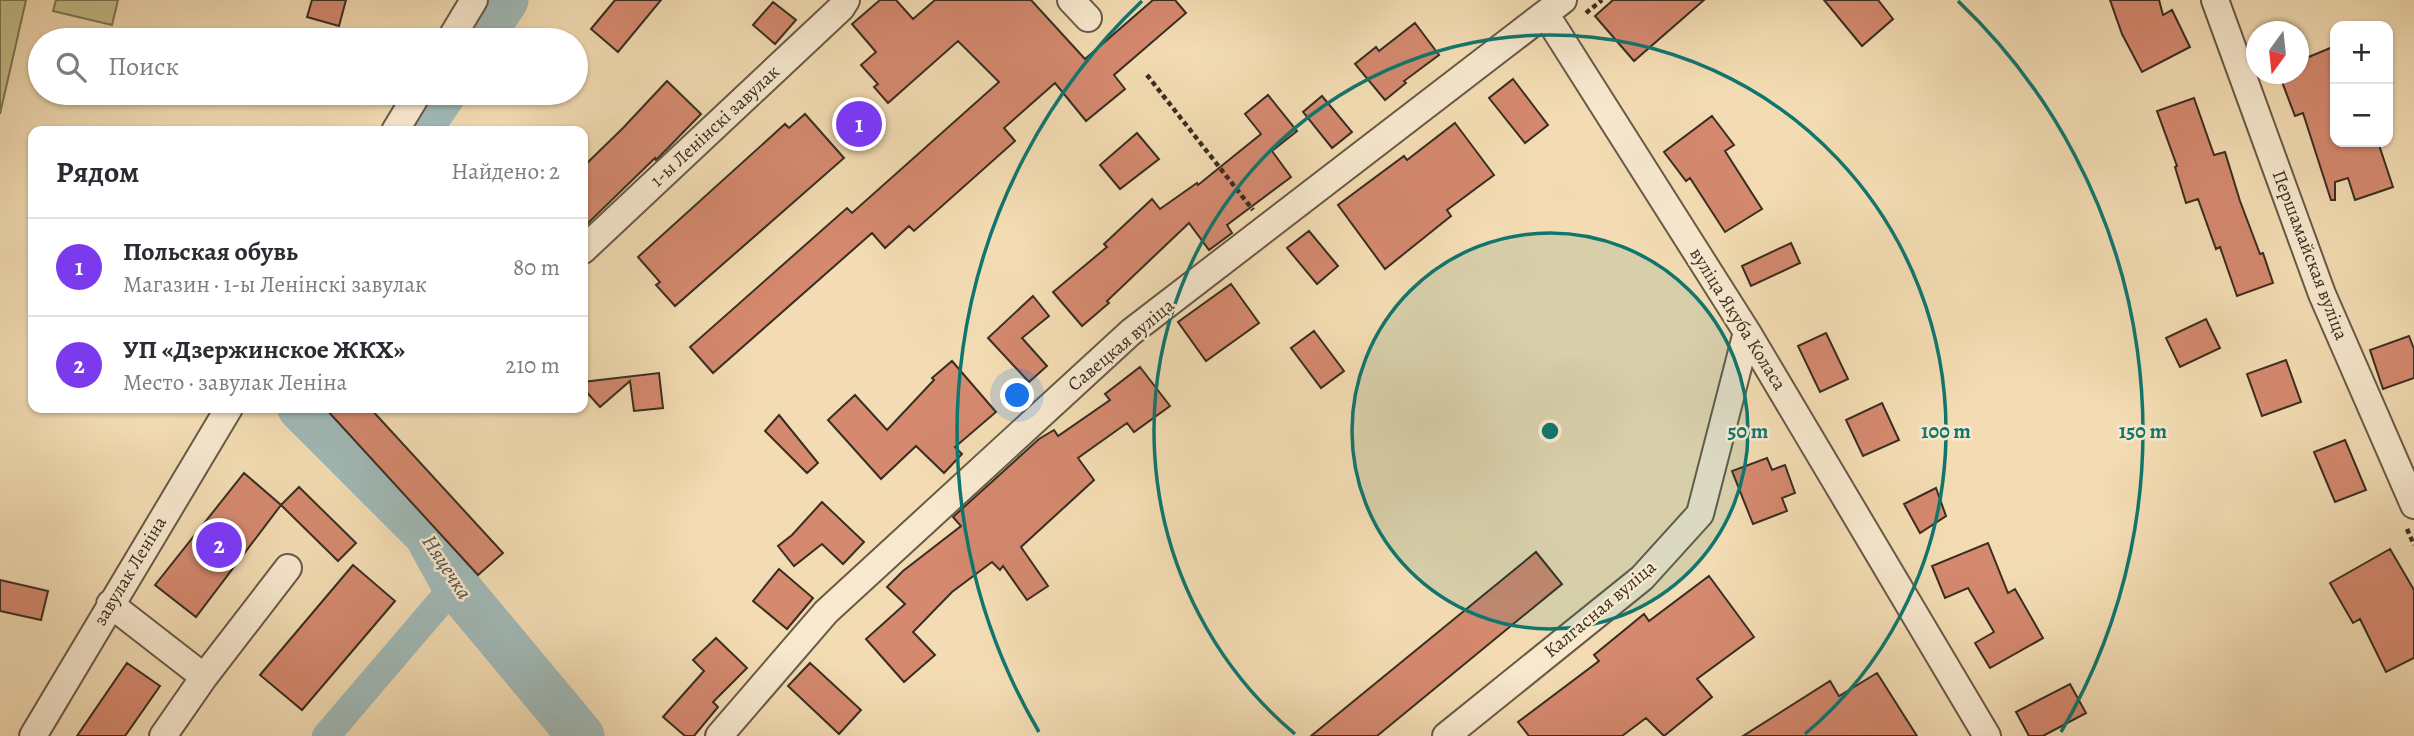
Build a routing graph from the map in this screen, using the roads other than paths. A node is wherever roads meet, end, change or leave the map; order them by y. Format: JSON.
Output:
{"nodes":[{"id":1,"x":474,"y":0,"type":"edge"},
{"id":2,"x":846,"y":0,"type":"edge"},
{"id":3,"x":2215,"y":0,"type":"edge"},
{"id":4,"x":1555,"y":8,"type":"edge"},
{"id":5,"x":457,"y":28,"type":"edge"},
{"id":6,"x":411,"y":105,"type":"edge"},
{"id":7,"x":398,"y":126,"type":"edge"},
{"id":8,"x":588,"y":245,"type":"edge"},
{"id":9,"x":1747,"y":332,"type":"junction"},
{"id":10,"x":226,"y":413,"type":"edge"},
{"id":11,"x":2414,"y":505,"type":"edge"},
{"id":12,"x":288,"y":568,"type":"dead end"},
{"id":13,"x":110,"y":604,"type":"junction"},
{"id":14,"x":204,"y":677,"type":"junction"},
{"id":15,"x":33,"y":736,"type":"edge"},
{"id":16,"x":163,"y":736,"type":"edge"},
{"id":17,"x":719,"y":736,"type":"edge"},
{"id":18,"x":1446,"y":736,"type":"edge"},
{"id":19,"x":1987,"y":736,"type":"edge"}],
"edges":[{"from":1,"to":5,"type":"street"},
{"from":2,"to":8,"type":"street","name":"1-ы Ленінскі завулак"},
{"from":3,"to":11,"type":"street","name":"Першамайская вуліца"},
{"from":4,"to":9,"type":"street","name":"вуліца Якуба Коласа"},
{"from":4,"to":17,"type":"street","name":"Савецкая вуліца"},
{"from":6,"to":7,"type":"street"},
{"from":9,"to":18,"type":"street","name":"Калгасная вуліца"},
{"from":9,"to":19,"type":"street","name":"вуліца Якуба Коласа"},
{"from":10,"to":13,"type":"street","name":"завулак Леніна"},
{"from":12,"to":14,"type":"street"},
{"from":13,"to":14,"type":"street"},
{"from":13,"to":15,"type":"street","name":"завулак Леніна"},
{"from":14,"to":16,"type":"street"}]}
